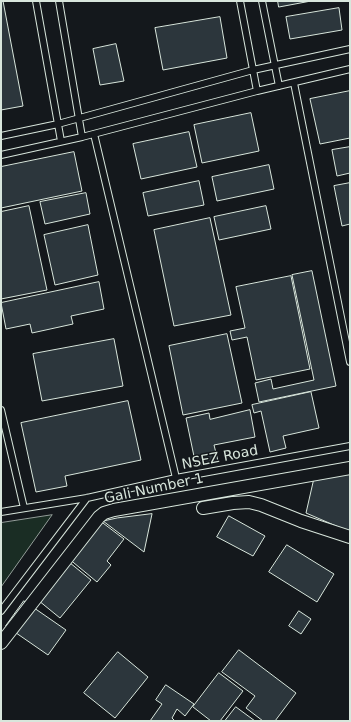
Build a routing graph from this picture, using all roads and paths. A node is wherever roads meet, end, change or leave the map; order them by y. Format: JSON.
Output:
{"nodes":[{"id":1,"x":36,"y":1,"type":"edge"},
{"id":2,"x":59,"y":1,"type":"edge"},
{"id":3,"x":240,"y":1,"type":"edge"},
{"id":4,"x":262,"y":1,"type":"edge"},
{"id":5,"x":350,"y":49,"type":"edge"},
{"id":6,"x":275,"y":66,"type":"junction"},
{"id":7,"x":350,"y":69,"type":"edge"},
{"id":8,"x":253,"y":70,"type":"junction"},
{"id":9,"x":294,"y":83,"type":"junction"},
{"id":10,"x":279,"y":86,"type":"junction"},
{"id":11,"x":257,"y":91,"type":"junction"},
{"id":12,"x":79,"y":119,"type":"junction"},
{"id":13,"x":58,"y":124,"type":"junction"},
{"id":14,"x":94,"y":134,"type":"junction"},
{"id":15,"x":1,"y":136,"type":"edge"},
{"id":16,"x":82,"y":136,"type":"junction"},
{"id":17,"x":61,"y":141,"type":"junction"},
{"id":18,"x":1,"y":155,"type":"edge"},
{"id":19,"x":350,"y":362,"type":"edge"},
{"id":20,"x":1,"y":410,"type":"edge"},
{"id":21,"x":350,"y":446,"type":"edge"},
{"id":22,"x":350,"y":468,"type":"edge"},
{"id":23,"x":176,"y":478,"type":"junction"},
{"id":24,"x":87,"y":498,"type":"junction"},
{"id":25,"x":24,"y":508,"type":"junction"},
{"id":26,"x":203,"y":508,"type":"dead end"},
{"id":27,"x":1,"y":512,"type":"edge"},
{"id":28,"x":350,"y":537,"type":"edge"},
{"id":29,"x":1,"y":611,"type":"edge"},
{"id":30,"x":1,"y":643,"type":"edge"}],
"edges":[{"from":1,"to":13,"type":"lane"},
{"from":2,"to":12,"type":"lane"},
{"from":3,"to":8,"type":"lane"},
{"from":4,"to":6,"type":"lane"},
{"from":5,"to":6,"type":"lane"},
{"from":6,"to":8,"type":"lane"},
{"from":6,"to":10,"type":"lane"},
{"from":7,"to":9,"type":"lane"},
{"from":8,"to":11,"type":"lane"},
{"from":8,"to":12,"type":"lane"},
{"from":9,"to":10,"type":"lane"},
{"from":9,"to":19,"type":"lane"},
{"from":10,"to":11,"type":"lane"},
{"from":11,"to":14,"type":"lane"},
{"from":12,"to":13,"type":"lane"},
{"from":12,"to":16,"type":"lane"},
{"from":13,"to":15,"type":"lane"},
{"from":13,"to":17,"type":"lane"},
{"from":14,"to":16,"type":"lane"},
{"from":14,"to":23,"type":"lane"},
{"from":16,"to":17,"type":"lane"},
{"from":17,"to":18,"type":"lane"},
{"from":20,"to":25,"type":"lane"},
{"from":21,"to":23,"type":"lane","name":"NSEZ Road"},
{"from":22,"to":30,"type":"street","name":"Gali Number 1"},
{"from":23,"to":24,"type":"lane","name":"NSEZ Road"},
{"from":24,"to":25,"type":"lane","name":"NSEZ Road"},
{"from":24,"to":29,"type":"lane"},
{"from":25,"to":27,"type":"lane","name":"NSEZ Road"},
{"from":26,"to":28,"type":"street"}]}
